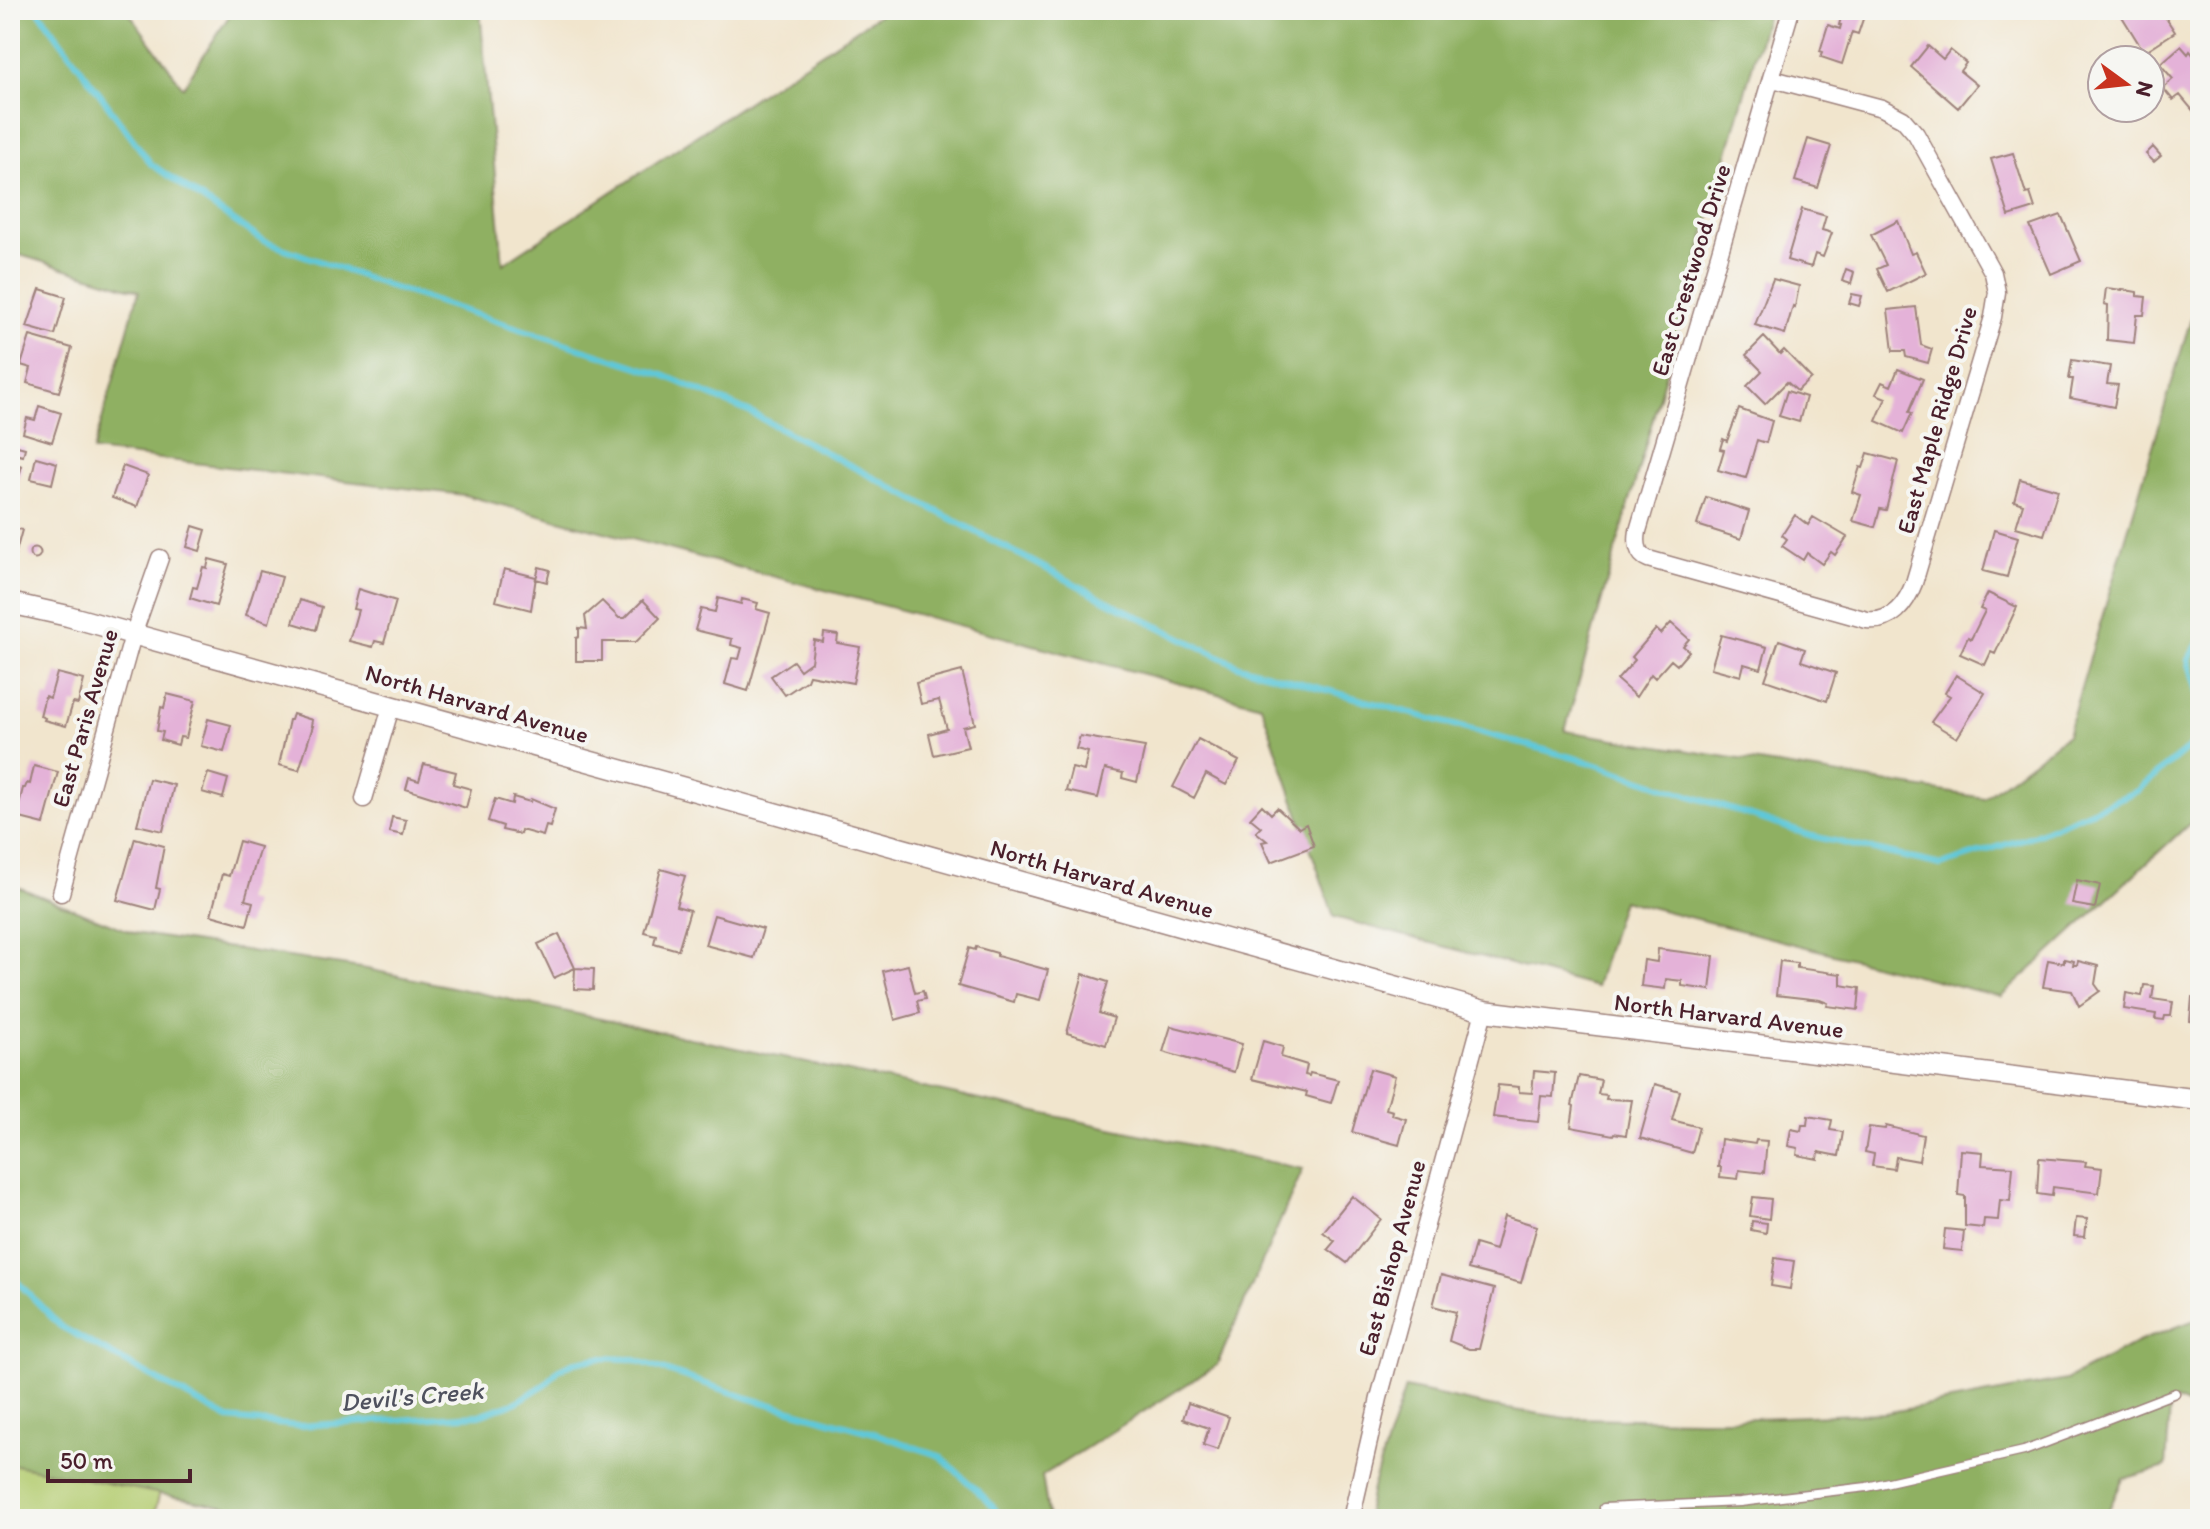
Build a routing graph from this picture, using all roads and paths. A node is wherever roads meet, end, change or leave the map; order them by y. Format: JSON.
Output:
{"nodes":[{"id":1,"x":1791,"y":10,"type":"edge"},
{"id":2,"x":1773,"y":79,"type":"junction"},
{"id":3,"x":1637,"y":544,"type":"joint"},
{"id":4,"x":160,"y":558,"type":"dead end"},
{"id":5,"x":10,"y":603,"type":"edge"},
{"id":6,"x":133,"y":635,"type":"junction"},
{"id":7,"x":391,"y":707,"type":"junction"},
{"id":8,"x":364,"y":799,"type":"dead end"},
{"id":9,"x":61,"y":893,"type":"dead end"},
{"id":10,"x":1484,"y":1011,"type":"junction"},
{"id":11,"x":2200,"y":1100,"type":"edge"},
{"id":12,"x":2175,"y":1393,"type":"dead end"},
{"id":13,"x":1604,"y":1508,"type":"dead end"},
{"id":14,"x":1351,"y":1519,"type":"edge"}],
"edges":[{"from":1,"to":2,"type":"street","name":"East Crestwood Drive"},
{"from":2,"to":3,"type":"street","name":"East Crestwood Drive"},
{"from":2,"to":3,"type":"street","name":"East Maple Ridge Drive"},
{"from":4,"to":6,"type":"street","name":"East Paris Avenue"},
{"from":5,"to":6,"type":"street","name":"North Harvard Avenue"},
{"from":6,"to":7,"type":"street","name":"North Harvard Avenue"},
{"from":6,"to":9,"type":"street","name":"East Paris Avenue"},
{"from":7,"to":8,"type":"street"},
{"from":7,"to":10,"type":"street","name":"North Harvard Avenue"},
{"from":10,"to":11,"type":"street","name":"North Harvard Avenue"},
{"from":10,"to":14,"type":"street","name":"East Bishop Avenue"},
{"from":12,"to":13,"type":"lane"}]}
